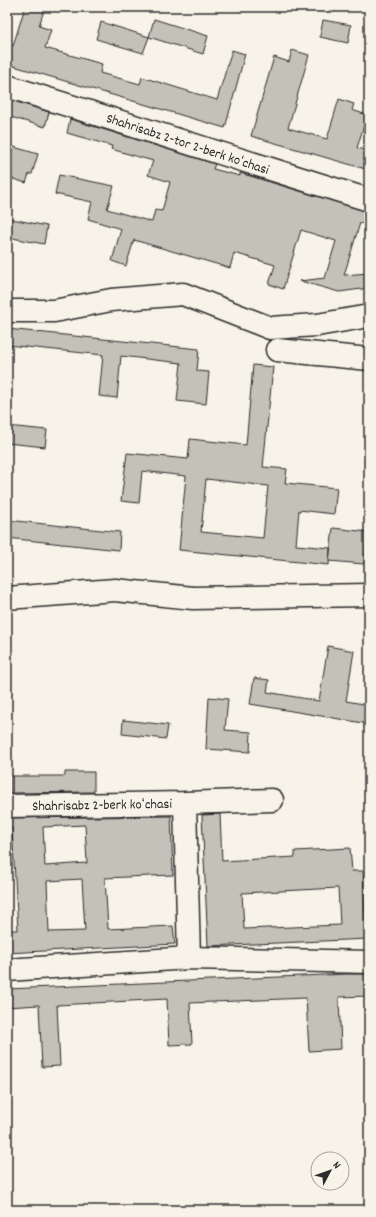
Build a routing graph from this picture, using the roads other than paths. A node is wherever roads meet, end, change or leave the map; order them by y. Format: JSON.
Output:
{"nodes":[{"id":1,"x":7,"y":86,"type":"edge"},
{"id":2,"x":369,"y":200,"type":"edge"},
{"id":3,"x":7,"y":311,"type":"edge"},
{"id":4,"x":369,"y":316,"type":"edge"},
{"id":5,"x":277,"y":350,"type":"dead end"},
{"id":6,"x":369,"y":359,"type":"edge"},
{"id":7,"x":369,"y":595,"type":"edge"},
{"id":8,"x":7,"y":598,"type":"edge"},
{"id":9,"x":272,"y":800,"type":"dead end"},
{"id":10,"x":185,"y":803,"type":"junction"},
{"id":11,"x":7,"y":806,"type":"edge"},
{"id":12,"x":188,"y":958,"type":"junction"},
{"id":13,"x":369,"y":962,"type":"edge"},
{"id":14,"x":7,"y":970,"type":"edge"}],
"edges":[{"from":1,"to":2,"type":"street","name":"Shahrisabz 2-tor 2-berk koʻchasi"},
{"from":3,"to":4,"type":"street"},
{"from":5,"to":6,"type":"street"},
{"from":7,"to":8,"type":"street"},
{"from":9,"to":10,"type":"street"},
{"from":10,"to":11,"type":"street","name":"Shahrisabz 2-berk koʻchasi"},
{"from":10,"to":12,"type":"street","name":"Shahrisabz 2-berk koʻchasi"},
{"from":12,"to":13,"type":"street"},
{"from":12,"to":14,"type":"street"}]}
